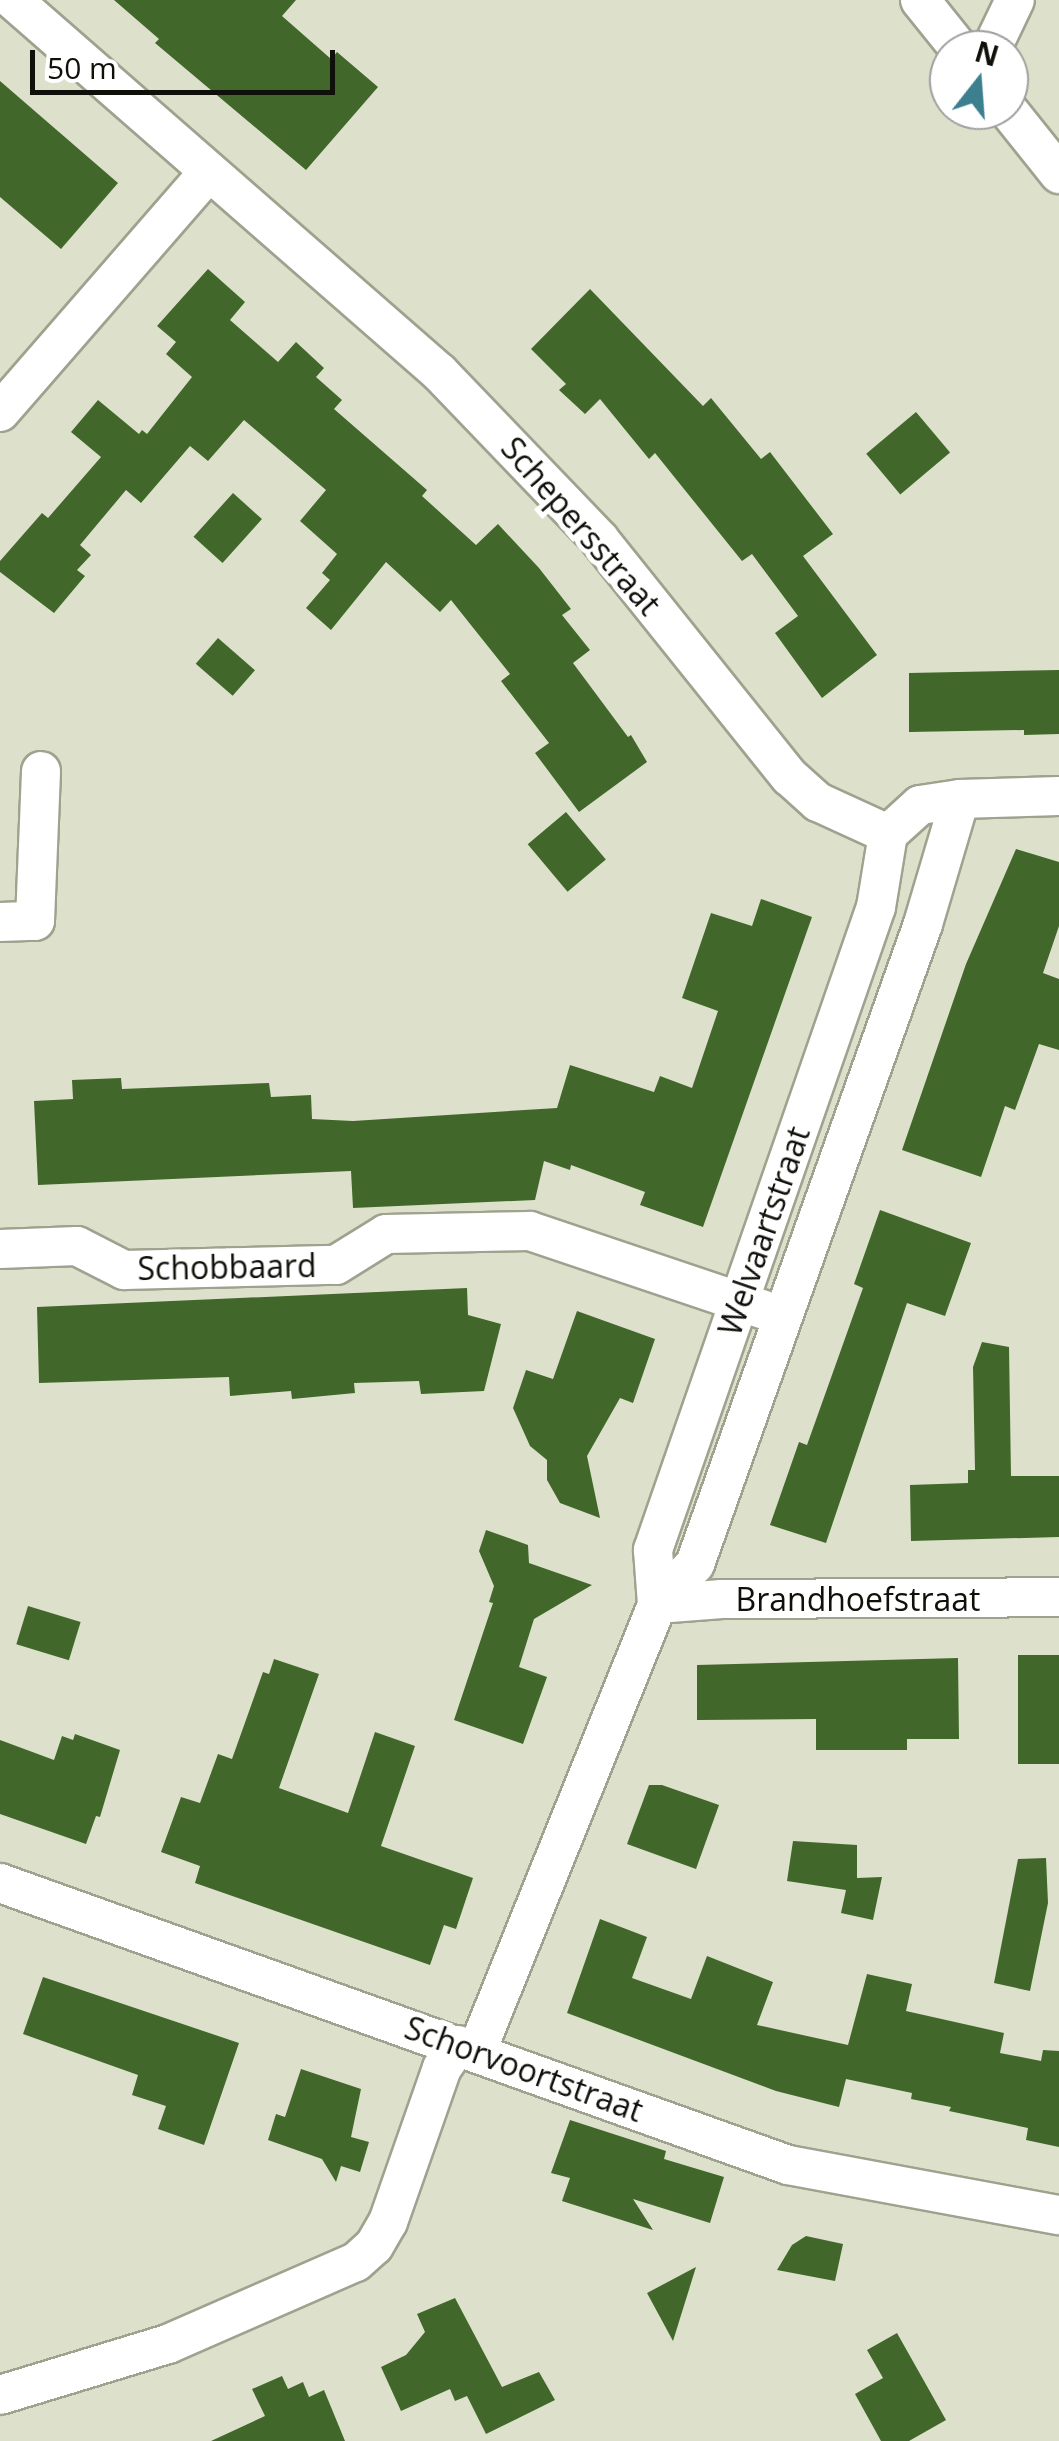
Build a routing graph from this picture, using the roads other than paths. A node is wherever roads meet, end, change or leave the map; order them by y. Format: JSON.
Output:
{"nodes":[{"id":1,"x":12,"y":0,"type":"edge"},
{"id":2,"x":920,"y":0,"type":"edge"},
{"id":3,"x":1014,"y":0,"type":"edge"},
{"id":4,"x":944,"y":30,"type":"edge"},
{"id":5,"x":1000,"y":30,"type":"edge"},
{"id":6,"x":1024,"y":130,"type":"edge"},
{"id":7,"x":207,"y":174,"type":"junction"},
{"id":8,"x":1059,"y":174,"type":"edge"},
{"id":9,"x":0,"y":412,"type":"edge"},
{"id":10,"x":41,"y":771,"type":"dead end"},
{"id":11,"x":1059,"y":796,"type":"edge"},
{"id":12,"x":960,"y":799,"type":"junction"},
{"id":13,"x":888,"y":834,"type":"junction"},
{"id":14,"x":876,"y":907,"type":"junction"},
{"id":15,"x":0,"y":922,"type":"edge"},
{"id":16,"x":922,"y":924,"type":"junction"},
{"id":17,"x":0,"y":1250,"type":"edge"},
{"id":18,"x":740,"y":1302,"type":"junction"},
{"id":19,"x":784,"y":1316,"type":"junction"},
{"id":20,"x":1059,"y":1597,"type":"edge"},
{"id":21,"x":656,"y":1604,"type":"junction"},
{"id":22,"x":0,"y":1884,"type":"edge"},
{"id":23,"x":467,"y":2049,"type":"junction"},
{"id":24,"x":1059,"y":2216,"type":"edge"},
{"id":25,"x":0,"y":2395,"type":"edge"}],
"edges":[{"from":1,"to":7,"type":"street","name":"Schepersstraat"},
{"from":2,"to":4,"type":"street"},
{"from":3,"to":5,"type":"street"},
{"from":6,"to":8,"type":"street"},
{"from":7,"to":9,"type":"street"},
{"from":7,"to":13,"type":"street","name":"Schepersstraat"},
{"from":10,"to":15,"type":"street"},
{"from":11,"to":12,"type":"street"},
{"from":12,"to":13,"type":"street"},
{"from":12,"to":16,"type":"street","name":"Welvaartstraat"},
{"from":13,"to":14,"type":"street"},
{"from":14,"to":16,"type":"street"},
{"from":14,"to":18,"type":"street","name":"Welvaartstraat"},
{"from":16,"to":19,"type":"street","name":"Welvaartstraat"},
{"from":17,"to":18,"type":"street","name":"Schobbaard"},
{"from":18,"to":19,"type":"street","name":"Schobbaard"},
{"from":18,"to":21,"type":"street","name":"Welvaartstraat"},
{"from":19,"to":21,"type":"street","name":"Welvaartstraat"},
{"from":20,"to":21,"type":"street","name":"Brandhoefstraat"},
{"from":21,"to":23,"type":"street","name":"Welvaartstraat"},
{"from":22,"to":23,"type":"street","name":"Schorvoortstraat"},
{"from":23,"to":24,"type":"street","name":"Schorvoortstraat"},
{"from":23,"to":25,"type":"street","name":"Welvaartstraat"}]}
